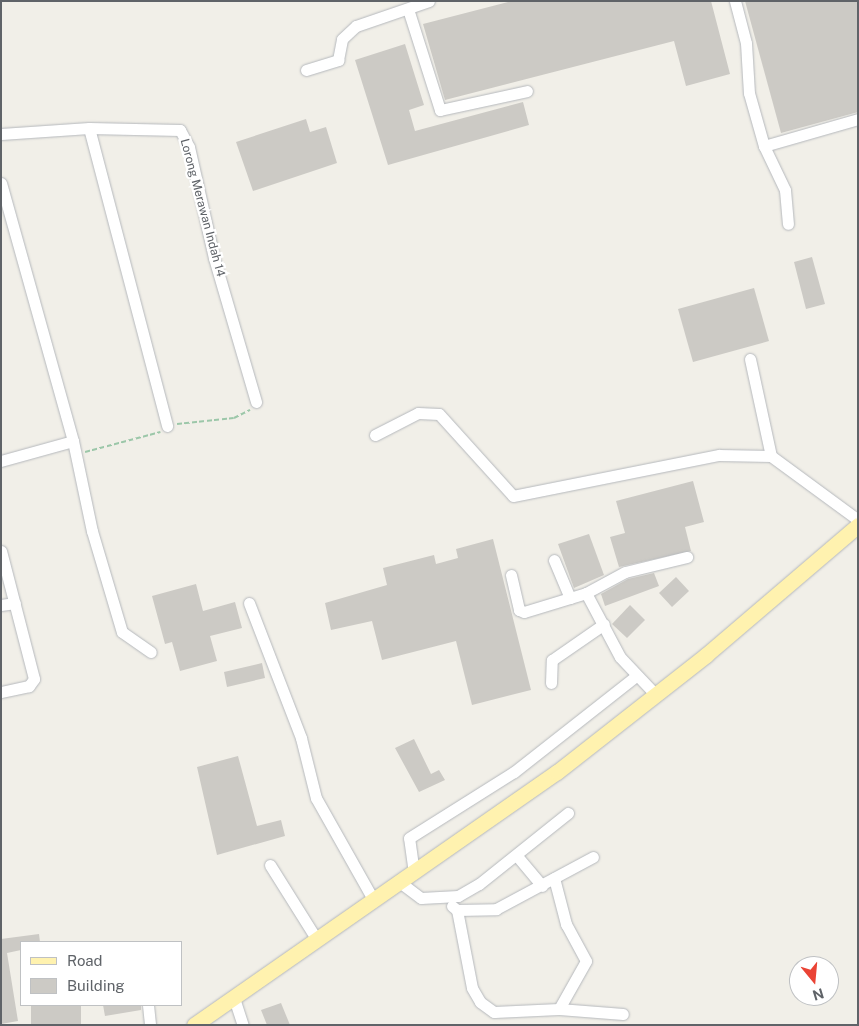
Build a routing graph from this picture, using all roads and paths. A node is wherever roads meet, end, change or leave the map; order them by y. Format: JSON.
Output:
{"nodes":[{"id":1,"x":429,"y":1,"type":"edge"},
{"id":2,"x":735,"y":1,"type":"edge"},
{"id":3,"x":408,"y":9,"type":"junction"},
{"id":4,"x":306,"y":70,"type":"dead end"},
{"id":5,"x":526,"y":91,"type":"dead end"},
{"id":6,"x":858,"y":119,"type":"edge"},
{"id":7,"x":89,"y":128,"type":"junction"},
{"id":8,"x":1,"y":134,"type":"edge"},
{"id":9,"x":764,"y":146,"type":"junction"},
{"id":10,"x":1,"y":183,"type":"edge"},
{"id":11,"x":788,"y":224,"type":"dead end"},
{"id":12,"x":750,"y":359,"type":"dead end"},
{"id":13,"x":256,"y":402,"type":"joint"},
{"id":14,"x":167,"y":426,"type":"junction"},
{"id":15,"x":375,"y":435,"type":"dead end"},
{"id":16,"x":73,"y":441,"type":"junction"},
{"id":17,"x":772,"y":456,"type":"junction"},
{"id":18,"x":77,"y":457,"type":"junction"},
{"id":19,"x":1,"y":461,"type":"edge"},
{"id":20,"x":858,"y":520,"type":"edge"},
{"id":21,"x":858,"y":525,"type":"edge"},
{"id":22,"x":1,"y":551,"type":"edge"},
{"id":23,"x":687,"y":557,"type":"dead end"},
{"id":24,"x":554,"y":560,"type":"dead end"},
{"id":25,"x":511,"y":574,"type":"dead end"},
{"id":26,"x":586,"y":592,"type":"junction"},
{"id":27,"x":570,"y":598,"type":"junction"},
{"id":28,"x":14,"y":603,"type":"junction"},
{"id":29,"x":249,"y":603,"type":"dead end"},
{"id":30,"x":1,"y":605,"type":"edge"},
{"id":31,"x":604,"y":624,"type":"junction"},
{"id":32,"x":151,"y":652,"type":"dead end"},
{"id":33,"x":636,"y":676,"type":"junction"},
{"id":34,"x":551,"y":683,"type":"dead end"},
{"id":35,"x":1,"y":692,"type":"edge"},
{"id":36,"x":655,"y":694,"type":"junction"},
{"id":37,"x":568,"y":813,"type":"dead end"},
{"id":38,"x":517,"y":856,"type":"junction"},
{"id":39,"x":593,"y":857,"type":"dead end"},
{"id":40,"x":270,"y":865,"type":"dead end"},
{"id":41,"x":414,"y":873,"type":"junction"},
{"id":42,"x":554,"y":878,"type":"junction"},
{"id":43,"x":401,"y":883,"type":"junction"},
{"id":44,"x":542,"y":886,"type":"junction"},
{"id":45,"x":443,"y":898,"type":"junction"},
{"id":46,"x":374,"y":901,"type":"junction"},
{"id":47,"x":457,"y":910,"type":"junction"},
{"id":48,"x":316,"y":940,"type":"junction"},
{"id":49,"x":234,"y":998,"type":"junction"},
{"id":50,"x":148,"y":1006,"type":"edge"},
{"id":51,"x":559,"y":1009,"type":"junction"},
{"id":52,"x":623,"y":1014,"type":"dead end"},
{"id":53,"x":150,"y":1025,"type":"edge"},
{"id":54,"x":194,"y":1025,"type":"edge"},
{"id":55,"x":243,"y":1025,"type":"edge"}],
"edges":[{"from":1,"to":3,"type":"street"},
{"from":2,"to":9,"type":"street"},
{"from":3,"to":4,"type":"street"},
{"from":3,"to":5,"type":"street"},
{"from":6,"to":9,"type":"street"},
{"from":7,"to":8,"type":"street","name":"Lorong Merawan Indah 14"},
{"from":7,"to":13,"type":"street","name":"Lorong Merawan Indah 14"},
{"from":7,"to":14,"type":"street"},
{"from":9,"to":11,"type":"street"},
{"from":10,"to":16,"type":"street"},
{"from":12,"to":17,"type":"street"},
{"from":13,"to":14,"type":"path"},
{"from":14,"to":18,"type":"path"},
{"from":15,"to":17,"type":"street"},
{"from":16,"to":18,"type":"street"},
{"from":16,"to":19,"type":"street"},
{"from":17,"to":20,"type":"street"},
{"from":18,"to":32,"type":"street"},
{"from":21,"to":36,"type":"main road"},
{"from":22,"to":28,"type":"street"},
{"from":23,"to":26,"type":"street"},
{"from":24,"to":27,"type":"street"},
{"from":25,"to":27,"type":"street"},
{"from":26,"to":27,"type":"street"},
{"from":26,"to":31,"type":"street"},
{"from":28,"to":30,"type":"street"},
{"from":28,"to":35,"type":"street"},
{"from":29,"to":46,"type":"street"},
{"from":31,"to":33,"type":"street"},
{"from":31,"to":34,"type":"street"},
{"from":33,"to":36,"type":"street"},
{"from":33,"to":41,"type":"street"},
{"from":36,"to":41,"type":"main road"},
{"from":37,"to":38,"type":"street"},
{"from":38,"to":44,"type":"street"},
{"from":38,"to":45,"type":"street"},
{"from":39,"to":42,"type":"street"},
{"from":40,"to":48,"type":"street"},
{"from":41,"to":43,"type":"main road"},
{"from":42,"to":44,"type":"street"},
{"from":42,"to":51,"type":"street"},
{"from":43,"to":45,"type":"street"},
{"from":43,"to":46,"type":"main road"},
{"from":44,"to":47,"type":"street"},
{"from":45,"to":47,"type":"street"},
{"from":46,"to":48,"type":"main road"},
{"from":47,"to":51,"type":"street"},
{"from":48,"to":49,"type":"main road"},
{"from":49,"to":54,"type":"main road"},
{"from":49,"to":55,"type":"street"},
{"from":50,"to":53,"type":"street"},
{"from":51,"to":52,"type":"street"}]}
